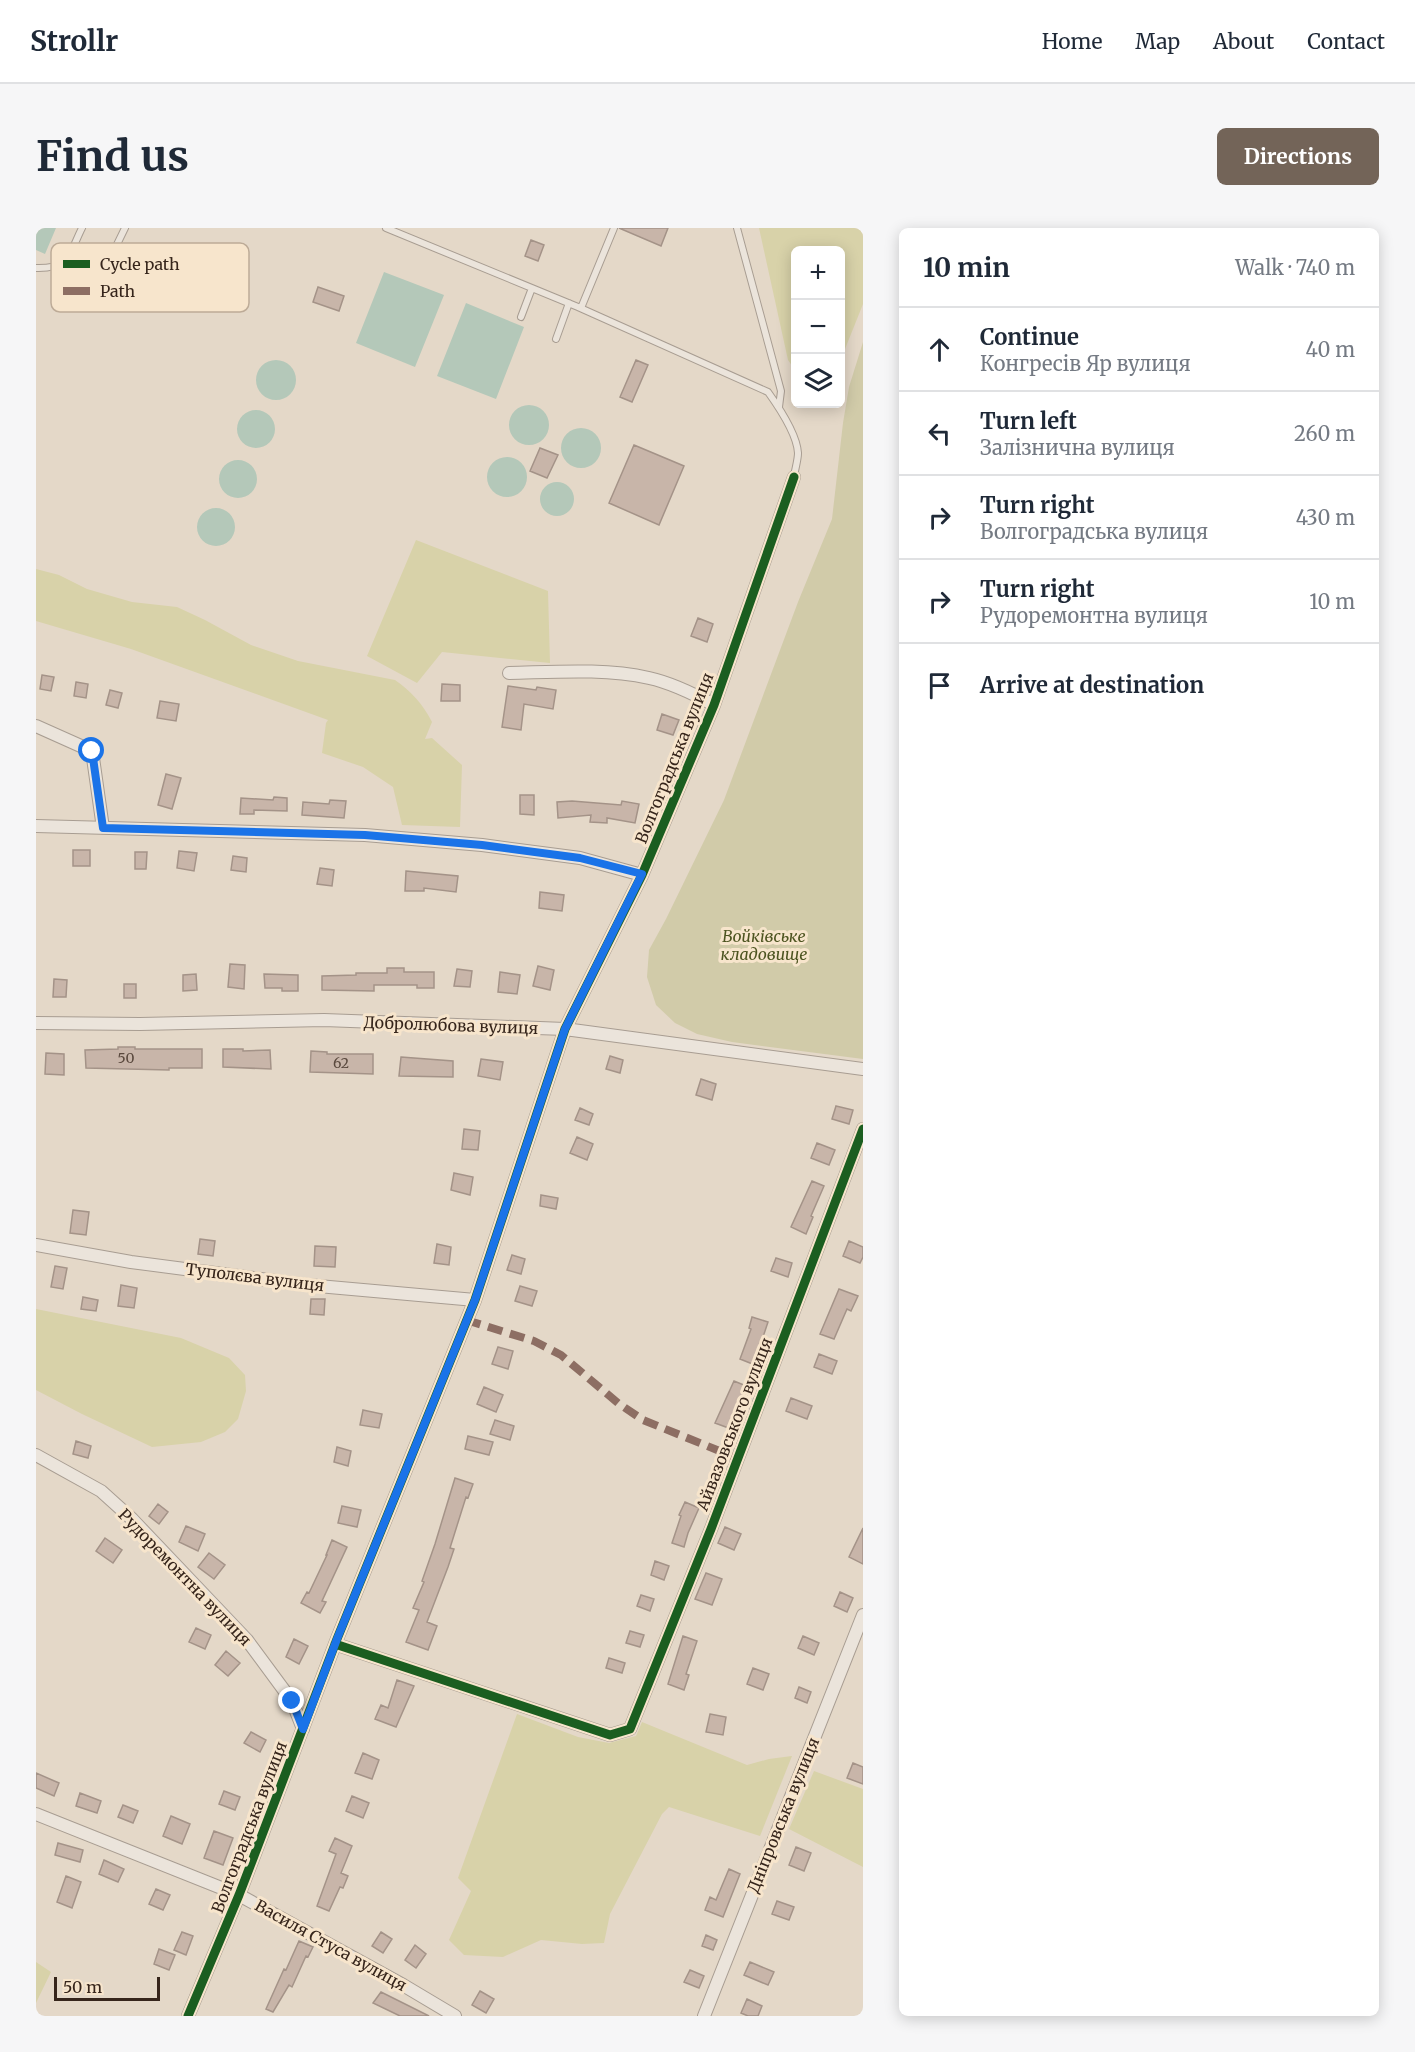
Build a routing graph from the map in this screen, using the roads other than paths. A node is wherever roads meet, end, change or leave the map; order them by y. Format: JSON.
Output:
{"nodes":[{"id":1,"x":82,"y":228,"type":"edge"},
{"id":2,"x":125,"y":228,"type":"edge"},
{"id":3,"x":386,"y":228,"type":"edge"},
{"id":4,"x":614,"y":228,"type":"edge"},
{"id":5,"x":737,"y":228,"type":"edge"},
{"id":6,"x":74,"y":243,"type":"edge"},
{"id":7,"x":118,"y":243,"type":"edge"},
{"id":8,"x":36,"y":268,"type":"edge"},
{"id":9,"x":51,"y":268,"type":"edge"},
{"id":10,"x":532,"y":288,"type":"junction"},
{"id":11,"x":569,"y":303,"type":"junction"},
{"id":12,"x":581,"y":308,"type":"junction"},
{"id":13,"x":521,"y":317,"type":"dead end"},
{"id":14,"x":556,"y":339,"type":"dead end"},
{"id":15,"x":779,"y":407,"type":"junction"},
{"id":16,"x":794,"y":477,"type":"joint"},
{"id":17,"x":509,"y":673,"type":"dead end"},
{"id":18,"x":714,"y":705,"type":"junction"},
{"id":19,"x":36,"y":726,"type":"edge"},
{"id":20,"x":36,"y":826,"type":"edge"},
{"id":21,"x":103,"y":828,"type":"junction"},
{"id":22,"x":642,"y":874,"type":"junction"},
{"id":23,"x":36,"y":1023,"type":"edge"},
{"id":24,"x":565,"y":1029,"type":"junction"},
{"id":25,"x":863,"y":1069,"type":"edge"},
{"id":26,"x":863,"y":1129,"type":"edge"},
{"id":27,"x":36,"y":1245,"type":"edge"},
{"id":28,"x":475,"y":1300,"type":"junction"},
{"id":29,"x":36,"y":1455,"type":"edge"},
{"id":30,"x":863,"y":1615,"type":"edge"},
{"id":31,"x":335,"y":1644,"type":"junction"},
{"id":32,"x":303,"y":1729,"type":"junction"},
{"id":33,"x":36,"y":1814,"type":"edge"},
{"id":34,"x":239,"y":1895,"type":"junction"},
{"id":35,"x":188,"y":2016,"type":"edge"},
{"id":36,"x":455,"y":2016,"type":"edge"},
{"id":37,"x":704,"y":2016,"type":"edge"}],
"edges":[{"from":1,"to":6,"type":"lane"},
{"from":2,"to":7,"type":"lane"},
{"from":3,"to":10,"type":"lane"},
{"from":4,"to":12,"type":"lane"},
{"from":5,"to":15,"type":"lane"},
{"from":8,"to":9,"type":"lane"},
{"from":10,"to":11,"type":"lane"},
{"from":10,"to":13,"type":"lane"},
{"from":11,"to":12,"type":"lane"},
{"from":11,"to":14,"type":"lane"},
{"from":12,"to":15,"type":"lane"},
{"from":15,"to":16,"type":"lane"},
{"from":16,"to":18,"type":"street","name":"Волгоградська вулиця"},
{"from":17,"to":18,"type":"street"},
{"from":18,"to":22,"type":"street","name":"Волгоградська вулиця"},
{"from":19,"to":21,"type":"street"},
{"from":20,"to":21,"type":"street"},
{"from":21,"to":22,"type":"street"},
{"from":22,"to":24,"type":"street","name":"Волгоградська вулиця"},
{"from":23,"to":24,"type":"street","name":"Добролюбова вулиця"},
{"from":24,"to":25,"type":"street","name":"Добролюбова вулиця"},
{"from":24,"to":28,"type":"street","name":"Волгоградська вулиця"},
{"from":26,"to":31,"type":"street","name":"Айвазовського вулиця"},
{"from":27,"to":28,"type":"street","name":"Туполєва вулиця"},
{"from":28,"to":31,"type":"street","name":"Волгоградська вулиця"},
{"from":29,"to":32,"type":"street","name":"Рудоремонтна вулиця"},
{"from":30,"to":37,"type":"street","name":"Дніпровська вулиця"},
{"from":31,"to":32,"type":"street","name":"Волгоградська вулиця"},
{"from":32,"to":34,"type":"street","name":"Волгоградська вулиця"},
{"from":33,"to":34,"type":"street","name":"Василя Стуса вулиця"},
{"from":34,"to":35,"type":"street","name":"Волгоградська вулиця"},
{"from":34,"to":36,"type":"street","name":"Василя Стуса вулиця"}]}
